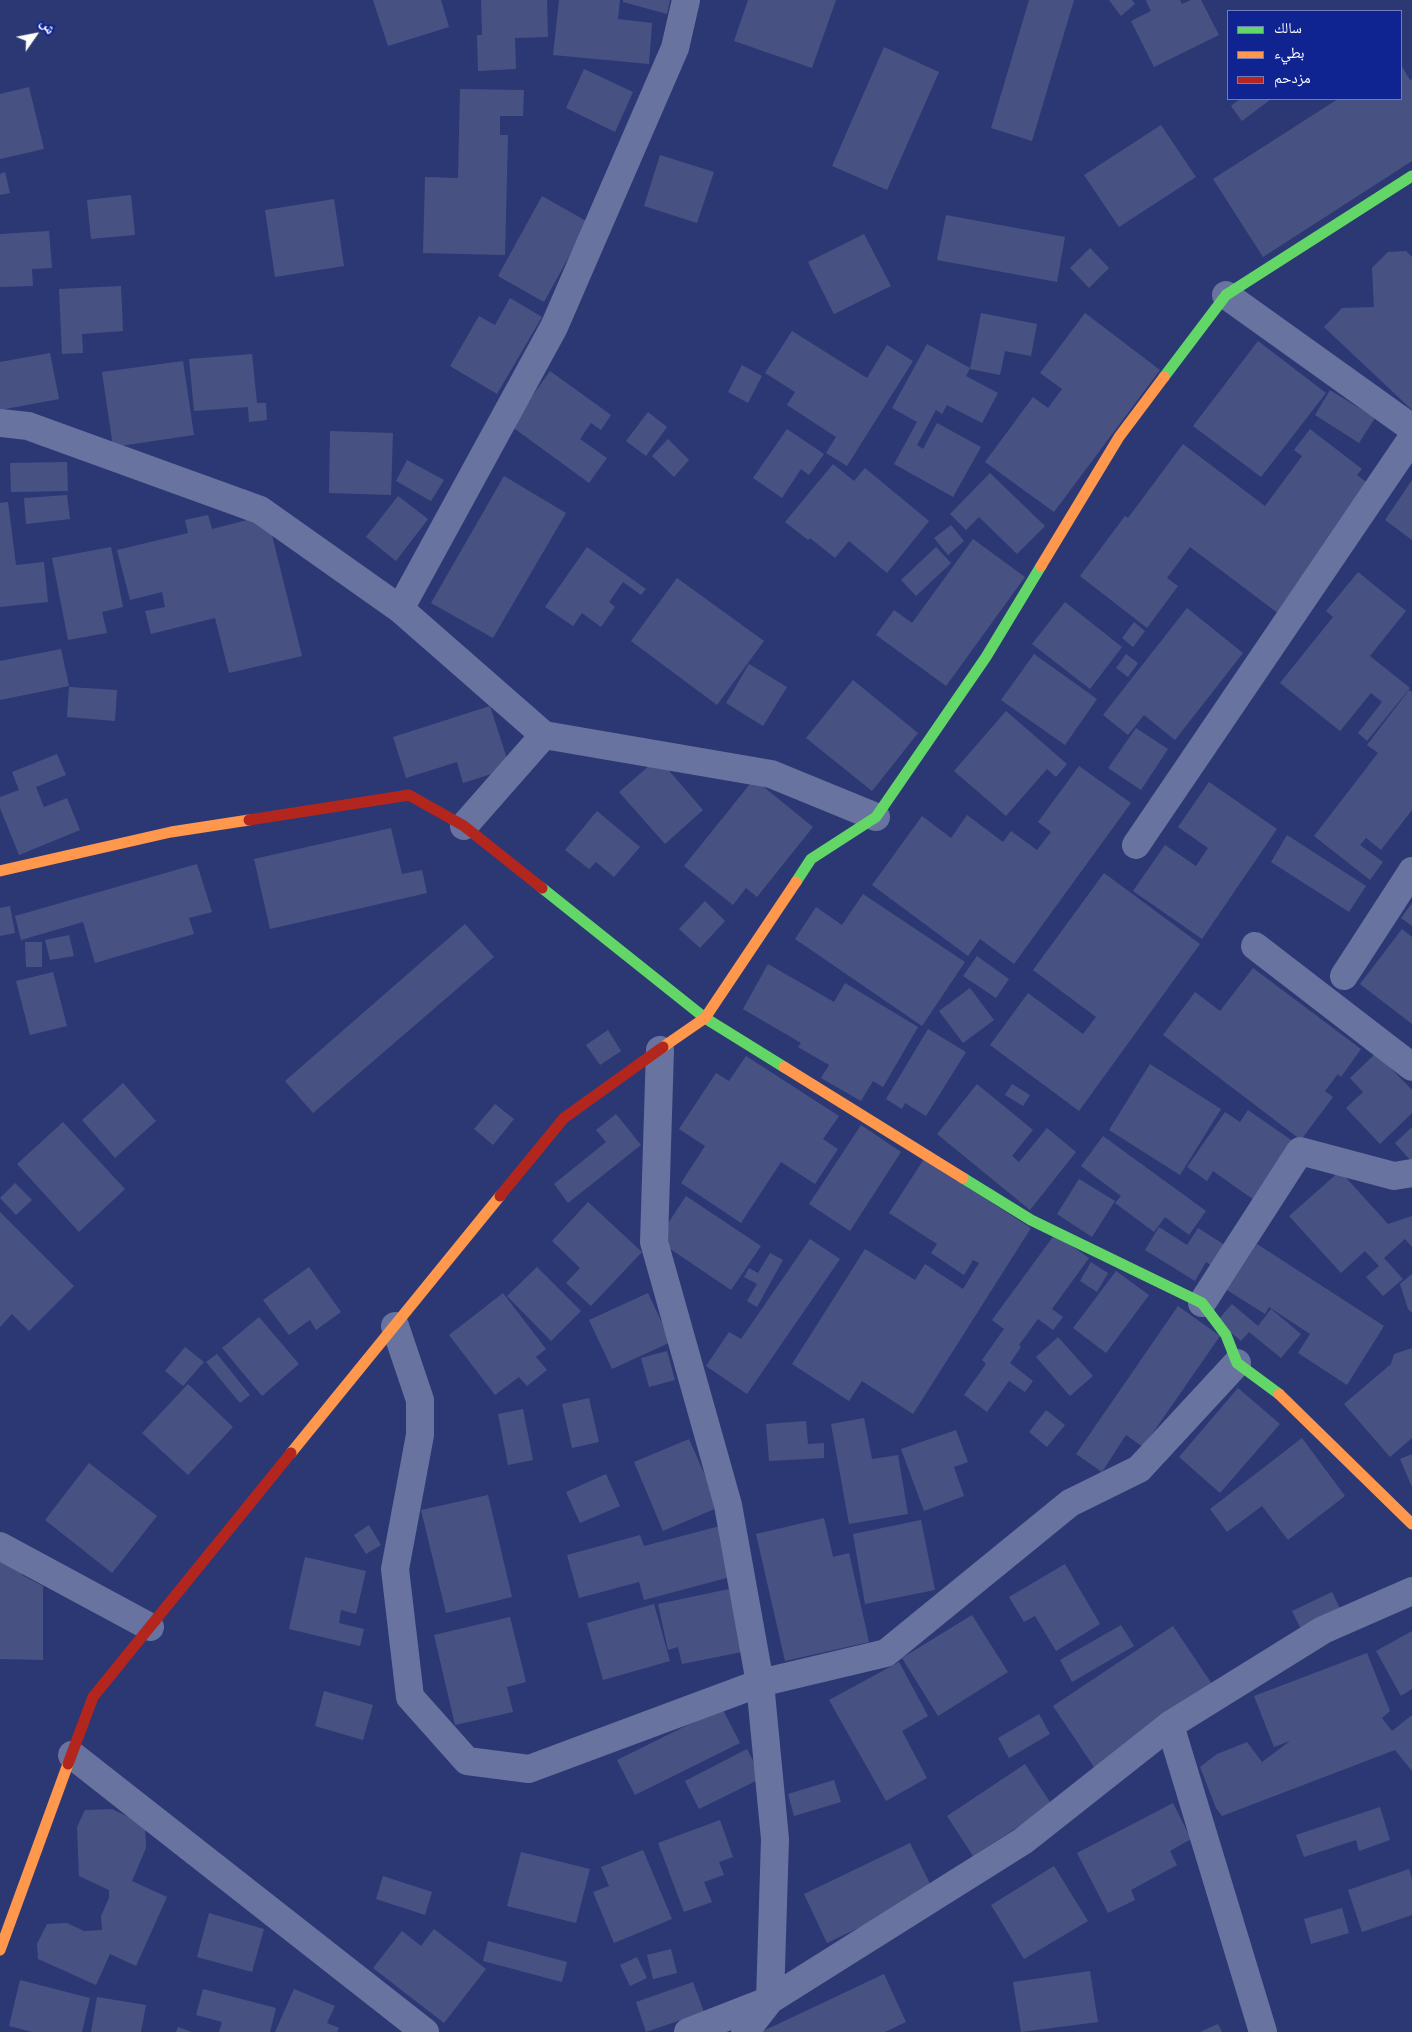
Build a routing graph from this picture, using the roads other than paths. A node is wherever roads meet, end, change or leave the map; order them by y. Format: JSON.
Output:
{"nodes":[{"id":1,"x":686,"y":0,"type":"edge"},
{"id":2,"x":1412,"y":176,"type":"edge"},
{"id":3,"x":1226,"y":295,"type":"junction"},
{"id":4,"x":0,"y":423,"type":"edge"},
{"id":5,"x":1412,"y":428,"type":"edge"},
{"id":6,"x":1412,"y":438,"type":"edge"},
{"id":7,"x":400,"y":609,"type":"junction"},
{"id":8,"x":544,"y":735,"type":"junction"},
{"id":9,"x":876,"y":817,"type":"junction"},
{"id":10,"x":464,"y":826,"type":"junction"},
{"id":11,"x":1136,"y":845,"type":"dead end"},
{"id":12,"x":0,"y":871,"type":"edge"},
{"id":13,"x":1412,"y":871,"type":"edge"},
{"id":14,"x":1255,"y":946,"type":"dead end"},
{"id":15,"x":1344,"y":976,"type":"dead end"},
{"id":16,"x":705,"y":1018,"type":"junction"},
{"id":17,"x":660,"y":1050,"type":"junction"},
{"id":18,"x":1412,"y":1067,"type":"edge"},
{"id":19,"x":1412,"y":1173,"type":"edge"},
{"id":20,"x":1202,"y":1303,"type":"junction"},
{"id":21,"x":395,"y":1326,"type":"junction"},
{"id":22,"x":1237,"y":1363,"type":"junction"},
{"id":23,"x":1412,"y":1524,"type":"edge"},
{"id":24,"x":0,"y":1546,"type":"edge"},
{"id":25,"x":1412,"y":1591,"type":"edge"},
{"id":26,"x":150,"y":1627,"type":"junction"},
{"id":27,"x":760,"y":1683,"type":"junction"},
{"id":28,"x":1170,"y":1725,"type":"junction"},
{"id":29,"x":72,"y":1755,"type":"junction"},
{"id":30,"x":0,"y":1950,"type":"edge"},
{"id":31,"x":770,"y":2000,"type":"junction"},
{"id":32,"x":425,"y":2032,"type":"edge"},
{"id":33,"x":688,"y":2032,"type":"edge"},
{"id":34,"x":746,"y":2032,"type":"edge"},
{"id":35,"x":1263,"y":2032,"type":"edge"}],
"edges":[{"from":1,"to":7,"type":"street"},
{"from":2,"to":3,"type":"street"},
{"from":3,"to":5,"type":"street"},
{"from":3,"to":9,"type":"street"},
{"from":4,"to":7,"type":"street"},
{"from":6,"to":11,"type":"street"},
{"from":7,"to":8,"type":"street"},
{"from":8,"to":9,"type":"street"},
{"from":8,"to":10,"type":"street"},
{"from":9,"to":16,"type":"street"},
{"from":10,"to":12,"type":"street"},
{"from":10,"to":16,"type":"street"},
{"from":13,"to":15,"type":"street"},
{"from":14,"to":18,"type":"street"},
{"from":16,"to":17,"type":"street"},
{"from":16,"to":20,"type":"street"},
{"from":17,"to":21,"type":"street"},
{"from":17,"to":27,"type":"street"},
{"from":19,"to":20,"type":"street"},
{"from":20,"to":22,"type":"street"},
{"from":21,"to":26,"type":"street"},
{"from":21,"to":27,"type":"street"},
{"from":22,"to":23,"type":"street"},
{"from":22,"to":27,"type":"street"},
{"from":24,"to":26,"type":"street"},
{"from":25,"to":28,"type":"street"},
{"from":26,"to":29,"type":"street"},
{"from":27,"to":31,"type":"street"},
{"from":28,"to":31,"type":"street"},
{"from":28,"to":35,"type":"street"},
{"from":29,"to":30,"type":"street"},
{"from":29,"to":32,"type":"street"},
{"from":31,"to":33,"type":"street"},
{"from":31,"to":34,"type":"street"}]}
